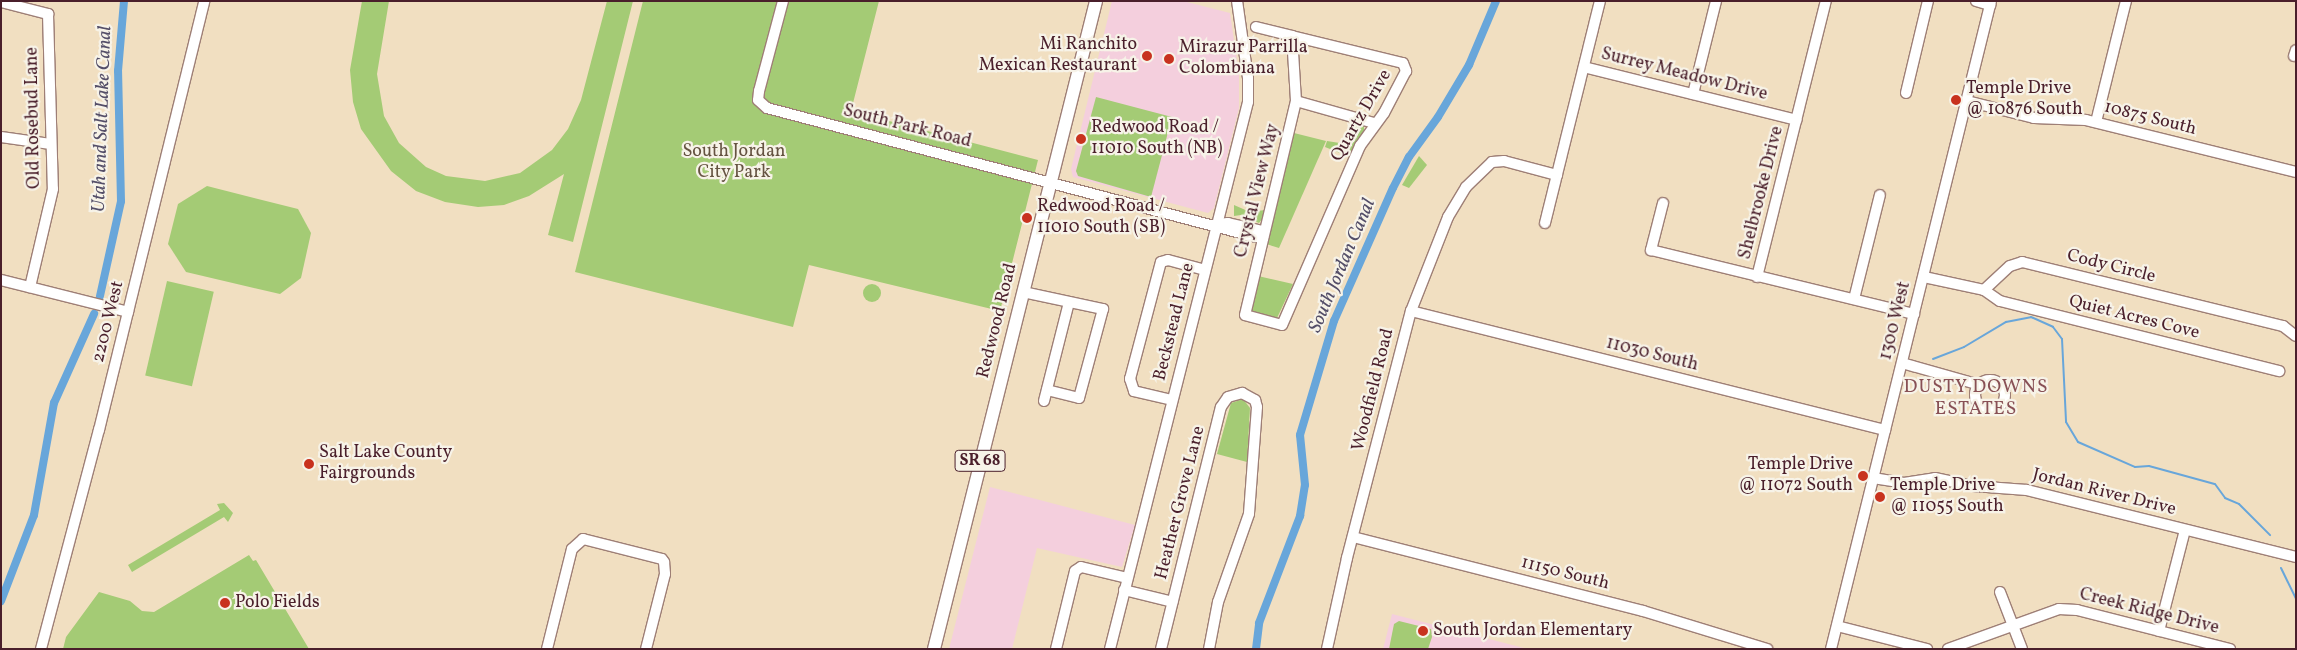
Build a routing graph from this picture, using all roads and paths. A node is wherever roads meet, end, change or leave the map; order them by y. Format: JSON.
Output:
{"nodes":[{"id":1,"x":204,"y":1,"type":"edge"},
{"id":2,"x":783,"y":1,"type":"edge"},
{"id":3,"x":1096,"y":1,"type":"edge"},
{"id":4,"x":1237,"y":1,"type":"edge"},
{"id":5,"x":1600,"y":1,"type":"edge"},
{"id":6,"x":1716,"y":1,"type":"edge"},
{"id":7,"x":1826,"y":1,"type":"edge"},
{"id":8,"x":1928,"y":1,"type":"edge"},
{"id":9,"x":1976,"y":1,"type":"edge"},
{"id":10,"x":2126,"y":1,"type":"edge"},
{"id":11,"x":1,"y":2,"type":"edge"},
{"id":12,"x":1990,"y":3,"type":"edge"},
{"id":13,"x":1256,"y":27,"type":"dead end"},
{"id":14,"x":1292,"y":36,"type":"junction"},
{"id":15,"x":1584,"y":67,"type":"junction"},
{"id":16,"x":1906,"y":93,"type":"dead end"},
{"id":17,"x":1693,"y":94,"type":"junction"},
{"id":18,"x":1296,"y":101,"type":"junction"},
{"id":19,"x":1967,"y":101,"type":"junction"},
{"id":20,"x":1796,"y":120,"type":"junction"},
{"id":21,"x":2096,"y":122,"type":"junction"},
{"id":22,"x":1374,"y":123,"type":"junction"},
{"id":23,"x":1,"y":137,"type":"edge"},
{"id":24,"x":51,"y":144,"type":"junction"},
{"id":25,"x":2296,"y":172,"type":"edge"},
{"id":26,"x":1557,"y":175,"type":"junction"},
{"id":27,"x":1051,"y":181,"type":"junction"},
{"id":28,"x":1880,"y":195,"type":"dead end"},
{"id":29,"x":1663,"y":203,"type":"dead end"},
{"id":30,"x":1545,"y":223,"type":"dead end"},
{"id":31,"x":1217,"y":224,"type":"junction"},
{"id":32,"x":1263,"y":235,"type":"junction"},
{"id":33,"x":1205,"y":270,"type":"junction"},
{"id":34,"x":1758,"y":277,"type":"junction"},
{"id":35,"x":1924,"y":277,"type":"junction"},
{"id":36,"x":1,"y":280,"type":"edge"},
{"id":37,"x":30,"y":287,"type":"junction"},
{"id":38,"x":1984,"y":290,"type":"junction"},
{"id":39,"x":1023,"y":292,"type":"junction"},
{"id":40,"x":1854,"y":299,"type":"junction"},
{"id":41,"x":1069,"y":302,"type":"junction"},
{"id":42,"x":1411,"y":311,"type":"junction"},
{"id":43,"x":128,"y":312,"type":"junction"},
{"id":44,"x":1914,"y":314,"type":"junction"},
{"id":45,"x":1282,"y":325,"type":"joint"},
{"id":46,"x":2296,"y":336,"type":"edge"},
{"id":47,"x":1902,"y":363,"type":"junction"},
{"id":48,"x":2280,"y":371,"type":"dead end"},
{"id":49,"x":1980,"y":385,"type":"dead end"},
{"id":50,"x":1047,"y":390,"type":"junction"},
{"id":51,"x":1172,"y":400,"type":"junction"},
{"id":52,"x":1044,"y":401,"type":"dead end"},
{"id":53,"x":1885,"y":430,"type":"junction"},
{"id":54,"x":1873,"y":478,"type":"junction"},
{"id":55,"x":2184,"y":530,"type":"junction"},
{"id":56,"x":1353,"y":538,"type":"junction"},
{"id":57,"x":2296,"y":556,"type":"edge"},
{"id":58,"x":1127,"y":578,"type":"junction"},
{"id":59,"x":1124,"y":590,"type":"junction"},
{"id":60,"x":2000,"y":592,"type":"dead end"},
{"id":61,"x":1173,"y":602,"type":"junction"},
{"id":62,"x":2012,"y":625,"type":"junction"},
{"id":63,"x":1837,"y":626,"type":"junction"},
{"id":64,"x":2159,"y":631,"type":"junction"},
{"id":65,"x":41,"y":649,"type":"edge"},
{"id":66,"x":547,"y":649,"type":"edge"},
{"id":67,"x":646,"y":649,"type":"edge"},
{"id":68,"x":934,"y":649,"type":"edge"},
{"id":69,"x":1056,"y":649,"type":"edge"},
{"id":70,"x":1110,"y":649,"type":"edge"},
{"id":71,"x":1161,"y":649,"type":"edge"},
{"id":72,"x":1209,"y":649,"type":"edge"},
{"id":73,"x":1327,"y":649,"type":"edge"},
{"id":74,"x":1767,"y":649,"type":"edge"},
{"id":75,"x":1831,"y":649,"type":"edge"},
{"id":76,"x":1927,"y":649,"type":"edge"},
{"id":77,"x":1948,"y":649,"type":"edge"},
{"id":78,"x":2022,"y":649,"type":"edge"},
{"id":79,"x":2230,"y":649,"type":"edge"}],
"edges":[{"from":1,"to":43,"type":"street","name":"2200 West"},
{"from":2,"to":27,"type":"street","name":"South Park Road"},
{"from":3,"to":27,"type":"main road","name":"Redwood Road","number":"SR 68"},
{"from":4,"to":31,"type":"street","name":"Beckstead Lane"},
{"from":5,"to":15,"type":"street"},
{"from":6,"to":17,"type":"street"},
{"from":7,"to":20,"type":"street","name":"Shelbrooke Drive"},
{"from":8,"to":16,"type":"street"},
{"from":9,"to":12,"type":"street"},
{"from":10,"to":21,"type":"street"},
{"from":11,"to":24,"type":"street","name":"Old Rosebud Lane"},
{"from":12,"to":19,"type":"street","name":"1300 West"},
{"from":13,"to":14,"type":"street","name":"Quartz Drive"},
{"from":14,"to":18,"type":"street","name":"Crystal View Way"},
{"from":14,"to":22,"type":"street","name":"Quartz Drive"},
{"from":15,"to":17,"type":"street","name":"Surrey Meadow Drive"},
{"from":15,"to":26,"type":"street","name":"Surrey Meadow Drive"},
{"from":17,"to":20,"type":"street","name":"Surrey Meadow Drive"},
{"from":18,"to":22,"type":"street"},
{"from":18,"to":32,"type":"street","name":"Crystal View Way"},
{"from":19,"to":21,"type":"street","name":"10875 South"},
{"from":19,"to":35,"type":"street","name":"1300 West"},
{"from":20,"to":34,"type":"street","name":"Shelbrooke Drive"},
{"from":21,"to":25,"type":"street","name":"10875 South"},
{"from":22,"to":45,"type":"street","name":"Quartz Drive"},
{"from":23,"to":24,"type":"street"},
{"from":24,"to":37,"type":"street","name":"Old Rosebud Lane"},
{"from":26,"to":30,"type":"street","name":"Surrey Meadow Drive"},
{"from":26,"to":42,"type":"street","name":"Woodfield Road"},
{"from":27,"to":31,"type":"street","name":"South Park Road"},
{"from":27,"to":39,"type":"main road","name":"Redwood Road","number":"SR 68"},
{"from":28,"to":40,"type":"street"},
{"from":29,"to":34,"type":"street"},
{"from":31,"to":32,"type":"street","name":"South Park Road"},
{"from":31,"to":33,"type":"street","name":"Beckstead Lane"},
{"from":32,"to":45,"type":"street","name":"Crystal View Way"},
{"from":33,"to":51,"type":"street","name":"Beckstead Lane"},
{"from":33,"to":51,"type":"street"},
{"from":34,"to":40,"type":"street"},
{"from":35,"to":38,"type":"street"},
{"from":35,"to":44,"type":"street","name":"1300 West"},
{"from":36,"to":37,"type":"street"},
{"from":37,"to":43,"type":"street"},
{"from":38,"to":46,"type":"street","name":"Cody Circle"},
{"from":38,"to":48,"type":"street","name":"Quiet Acres Cove"},
{"from":39,"to":41,"type":"street"},
{"from":39,"to":68,"type":"main road","name":"Redwood Road","number":"SR 68"},
{"from":40,"to":44,"type":"street"},
{"from":41,"to":50,"type":"street"},
{"from":41,"to":50,"type":"street"},
{"from":42,"to":53,"type":"street","name":"11030 South"},
{"from":42,"to":56,"type":"street","name":"Woodfield Road"},
{"from":43,"to":65,"type":"street","name":"2200 West"},
{"from":44,"to":47,"type":"street","name":"1300 West"},
{"from":47,"to":49,"type":"street"},
{"from":47,"to":53,"type":"street","name":"1300 West"},
{"from":50,"to":52,"type":"street"},
{"from":51,"to":58,"type":"street","name":"Beckstead Lane"},
{"from":53,"to":54,"type":"street","name":"1300 West"},
{"from":54,"to":55,"type":"street","name":"Jordan River Drive"},
{"from":54,"to":63,"type":"street","name":"1300 West"},
{"from":55,"to":57,"type":"street","name":"Jordan River Drive"},
{"from":55,"to":64,"type":"street"},
{"from":56,"to":73,"type":"street","name":"Woodfield Road"},
{"from":56,"to":74,"type":"street","name":"11150 South"},
{"from":58,"to":59,"type":"street","name":"Beckstead Lane"},
{"from":58,"to":69,"type":"street"},
{"from":59,"to":61,"type":"street"},
{"from":59,"to":70,"type":"street","name":"Beckstead Lane"},
{"from":60,"to":62,"type":"street"},
{"from":61,"to":71,"type":"street","name":"Heather Grove Lane"},
{"from":61,"to":72,"type":"street","name":"Heather Grove Lane"},
{"from":62,"to":64,"type":"street","name":"Creek Ridge Drive"},
{"from":62,"to":77,"type":"street","name":"Creek Ridge Drive"},
{"from":62,"to":78,"type":"street"},
{"from":63,"to":75,"type":"street","name":"1300 West"},
{"from":63,"to":76,"type":"street"},
{"from":64,"to":79,"type":"street","name":"Creek Ridge Drive"},
{"from":66,"to":67,"type":"street"}]}
